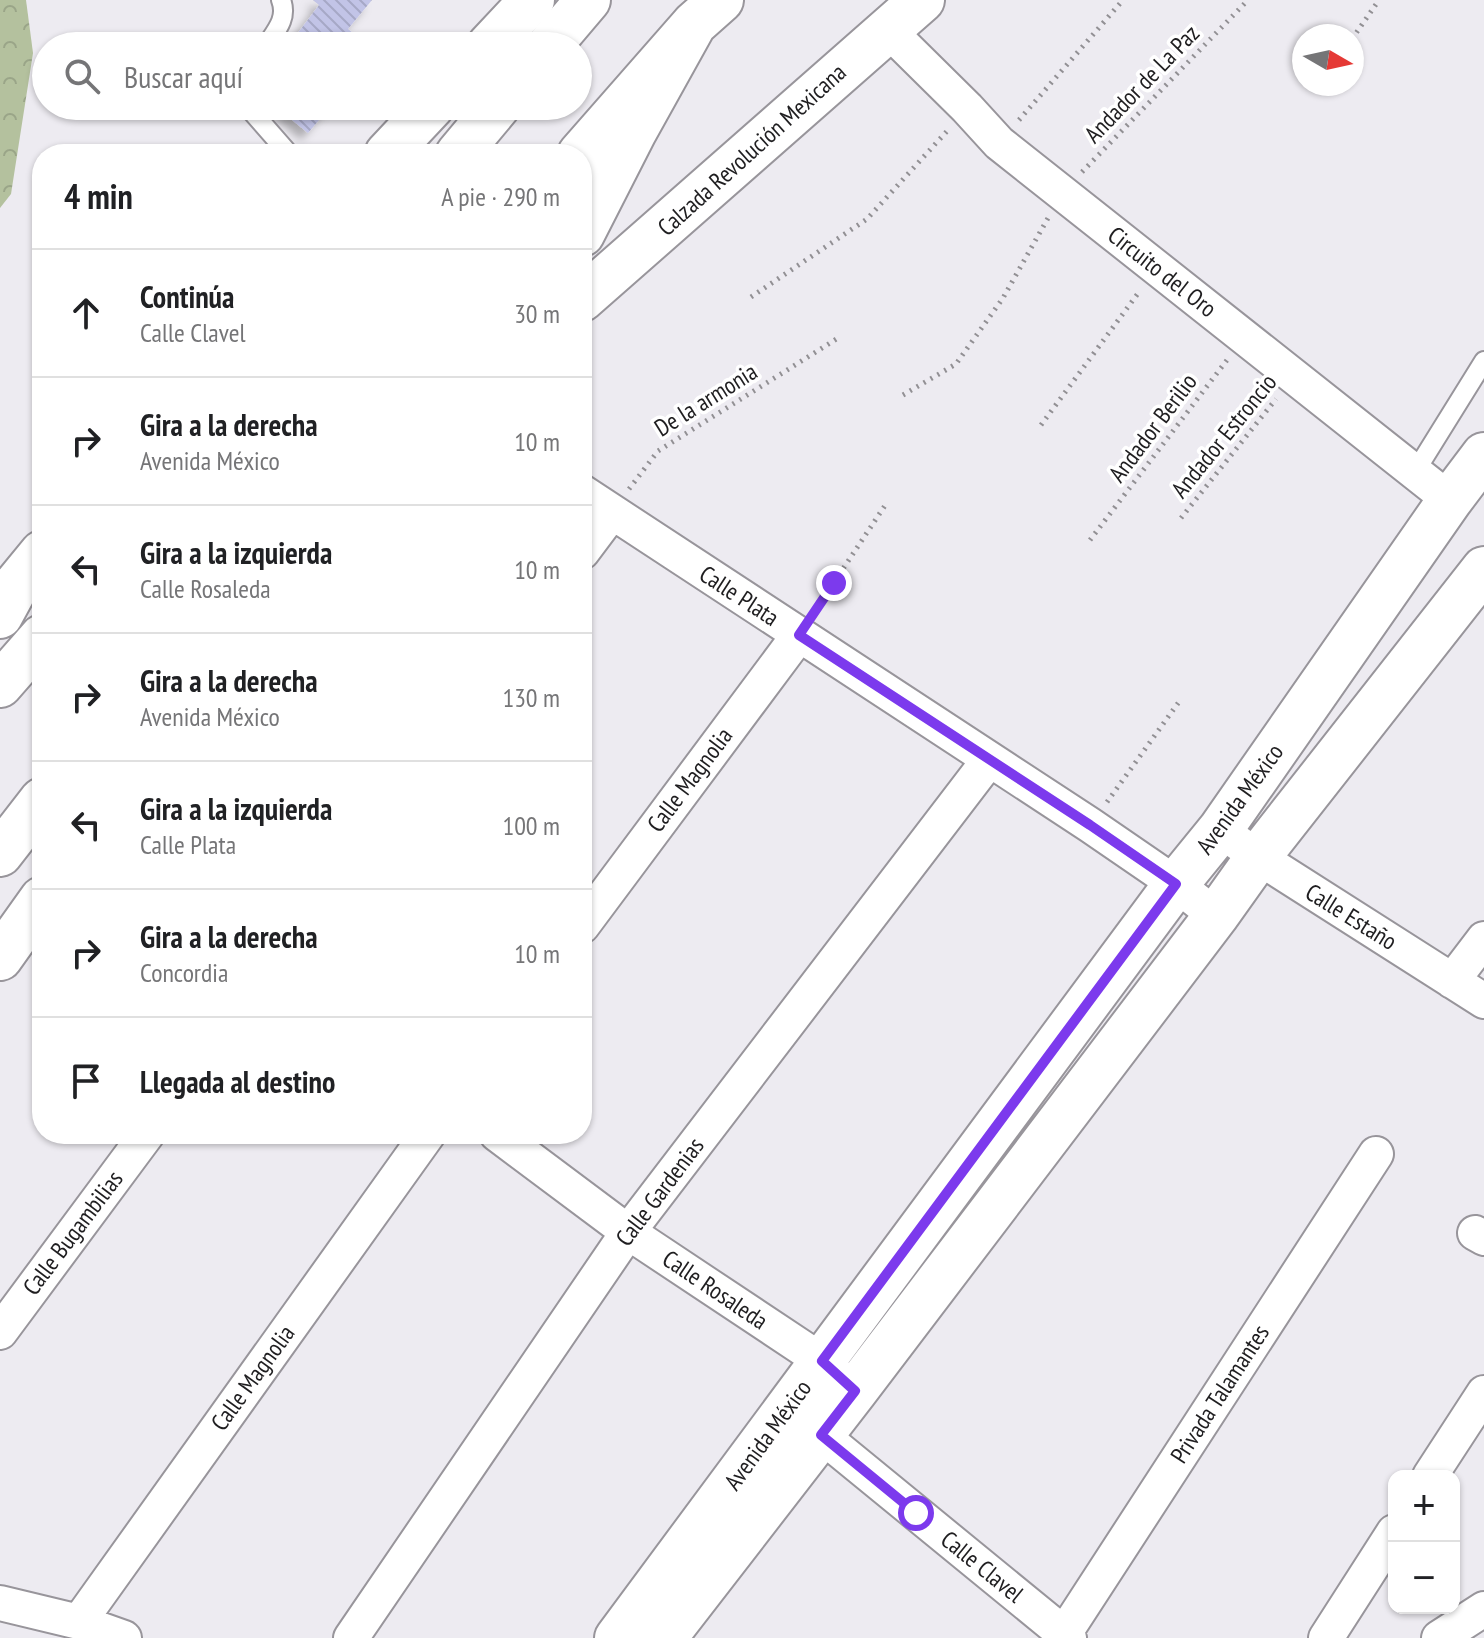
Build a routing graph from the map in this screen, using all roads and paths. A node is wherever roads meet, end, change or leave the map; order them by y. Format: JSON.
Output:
{"nodes":[{"id":1,"x":281,"y":0,"type":"edge"},
{"id":2,"x":532,"y":0,"type":"edge"},
{"id":3,"x":588,"y":0,"type":"edge"},
{"id":4,"x":922,"y":0,"type":"edge"},
{"id":5,"x":1123,"y":0,"type":"edge"},
{"id":6,"x":1248,"y":0,"type":"edge"},
{"id":7,"x":1379,"y":0,"type":"edge"},
{"id":8,"x":707,"y":12,"type":"edge"},
{"id":9,"x":1362,"y":24,"type":"edge"},
{"id":10,"x":887,"y":29,"type":"junction"},
{"id":11,"x":275,"y":32,"type":"edge"},
{"id":12,"x":502,"y":32,"type":"edge"},
{"id":13,"x":561,"y":32,"type":"edge"},
{"id":14,"x":967,"y":108,"type":"junction"},
{"id":15,"x":259,"y":120,"type":"edge"},
{"id":16,"x":419,"y":120,"type":"edge"},
{"id":17,"x":486,"y":120,"type":"edge"},
{"id":18,"x":999,"y":143,"type":"junction"},
{"id":19,"x":280,"y":144,"type":"edge"},
{"id":20,"x":396,"y":144,"type":"edge"},
{"id":21,"x":466,"y":144,"type":"edge"},
{"id":22,"x":589,"y":144,"type":"edge"},
{"id":23,"x":1062,"y":192,"type":"junction"},
{"id":24,"x":592,"y":214,"type":"edge"},
{"id":25,"x":1156,"y":269,"type":"junction"},
{"id":26,"x":592,"y":290,"type":"edge"},
{"id":27,"x":751,"y":297,"type":"dead end"},
{"id":28,"x":1245,"y":337,"type":"junction"},
{"id":29,"x":838,"y":338,"type":"dead end"},
{"id":30,"x":1484,"y":361,"type":"edge"},
{"id":31,"x":1295,"y":377,"type":"junction"},
{"id":32,"x":903,"y":395,"type":"dead end"},
{"id":33,"x":1041,"y":425,"type":"dead end"},
{"id":34,"x":1484,"y":455,"type":"edge"},
{"id":35,"x":1415,"y":472,"type":"junction"},
{"id":36,"x":592,"y":499,"type":"edge"},
{"id":37,"x":1450,"y":500,"type":"junction"},
{"id":38,"x":886,"y":504,"type":"dead end"},
{"id":39,"x":612,"y":512,"type":"junction"},
{"id":40,"x":1181,"y":518,"type":"dead end"},
{"id":41,"x":592,"y":539,"type":"edge"},
{"id":42,"x":1090,"y":540,"type":"dead end"},
{"id":43,"x":1484,"y":569,"type":"edge"},
{"id":44,"x":799,"y":635,"type":"junction"},
{"id":45,"x":32,"y":648,"type":"edge"},
{"id":46,"x":0,"y":685,"type":"edge"},
{"id":47,"x":1181,"y":699,"type":"dead end"},
{"id":48,"x":989,"y":760,"type":"junction"},
{"id":49,"x":32,"y":813,"type":"edge"},
{"id":50,"x":1090,"y":825,"type":"junction"},
{"id":51,"x":1220,"y":830,"type":"junction"},
{"id":52,"x":0,"y":854,"type":"edge"},
{"id":53,"x":1258,"y":857,"type":"junction"},
{"id":54,"x":1176,"y":884,"type":"junction"},
{"id":55,"x":32,"y":913,"type":"edge"},
{"id":56,"x":592,"y":913,"type":"edge"},
{"id":57,"x":1216,"y":916,"type":"junction"},
{"id":58,"x":1484,"y":939,"type":"edge"},
{"id":59,"x":0,"y":958,"type":"edge"},
{"id":60,"x":1452,"y":981,"type":"junction"},
{"id":61,"x":1484,"y":1001,"type":"edge"},
{"id":62,"x":140,"y":1144,"type":"edge"},
{"id":63,"x":421,"y":1144,"type":"edge"},
{"id":64,"x":510,"y":1144,"type":"edge"},
{"id":65,"x":1376,"y":1154,"type":"dead end"},
{"id":66,"x":628,"y":1232,"type":"junction"},
{"id":67,"x":0,"y":1332,"type":"edge"},
{"id":68,"x":822,"y":1361,"type":"junction"},
{"id":69,"x":855,"y":1391,"type":"junction"},
{"id":70,"x":1484,"y":1393,"type":"edge"},
{"id":71,"x":821,"y":1435,"type":"junction"},
{"id":72,"x":1434,"y":1470,"type":"edge"},
{"id":73,"x":1389,"y":1542,"type":"edge"},
{"id":74,"x":0,"y":1603,"type":"edge"},
{"id":75,"x":1484,"y":1609,"type":"edge"},
{"id":76,"x":79,"y":1622,"type":"junction"},
{"id":77,"x":670,"y":1624,"type":"edge"},
{"id":78,"x":1339,"y":1634,"type":"edge"},
{"id":79,"x":1066,"y":1636,"type":"edge"},
{"id":80,"x":124,"y":1638,"type":"edge"},
{"id":81,"x":351,"y":1638,"type":"edge"},
{"id":82,"x":617,"y":1638,"type":"edge"},
{"id":83,"x":1439,"y":1638,"type":"edge"}],
"edges":[{"from":1,"to":11,"type":"lane"},
{"from":2,"to":12,"type":"street"},
{"from":3,"to":13,"type":"street"},
{"from":4,"to":10,"type":"street","name":"Calzada Revolución Mexicana"},
{"from":5,"to":18,"type":"path"},
{"from":6,"to":23,"type":"path","name":"Andador de La Paz"},
{"from":7,"to":9,"type":"path"},
{"from":8,"to":22,"type":"street"},
{"from":8,"to":24,"type":"street"},
{"from":10,"to":14,"type":"street","name":"Circuito del Oro"},
{"from":10,"to":26,"type":"street","name":"Calzada Revolución Mexicana"},
{"from":14,"to":18,"type":"street","name":"Circuito del Oro"},
{"from":14,"to":27,"type":"path"},
{"from":15,"to":19,"type":"lane"},
{"from":16,"to":20,"type":"street"},
{"from":17,"to":21,"type":"street"},
{"from":18,"to":23,"type":"street","name":"Circuito del Oro"},
{"from":23,"to":25,"type":"street","name":"Circuito del Oro"},
{"from":23,"to":32,"type":"path","name":"Andador de La Paz"},
{"from":25,"to":28,"type":"street","name":"Circuito del Oro"},
{"from":25,"to":33,"type":"path"},
{"from":28,"to":31,"type":"street","name":"Circuito del Oro"},
{"from":28,"to":42,"type":"path","name":"Andador Berilio"},
{"from":29,"to":39,"type":"path","name":"De la armonia"},
{"from":30,"to":35,"type":"lane"},
{"from":31,"to":35,"type":"street","name":"Circuito del Oro"},
{"from":31,"to":40,"type":"path","name":"Andador Estroncio"},
{"from":34,"to":37,"type":"street","name":"Avenida México"},
{"from":35,"to":37,"type":"street","name":"Circuito del Oro"},
{"from":36,"to":39,"type":"street","name":"Calle Plata"},
{"from":37,"to":51,"type":"street","name":"Avenida México"},
{"from":38,"to":44,"type":"path"},
{"from":39,"to":41,"type":"street"},
{"from":39,"to":44,"type":"street","name":"Calle Plata"},
{"from":43,"to":53,"type":"street","name":"Avenida México"},
{"from":44,"to":48,"type":"street","name":"Calle Plata"},
{"from":44,"to":56,"type":"street","name":"Calle Magnolia"},
{"from":45,"to":46,"type":"street"},
{"from":47,"to":50,"type":"path"},
{"from":48,"to":50,"type":"street","name":"Calle Plata"},
{"from":48,"to":66,"type":"street","name":"Calle Gardenias"},
{"from":49,"to":52,"type":"street"},
{"from":50,"to":54,"type":"street","name":"Calle Plata"},
{"from":51,"to":53,"type":"street","name":"Calle Estaño"},
{"from":51,"to":54,"type":"street","name":"Avenida México"},
{"from":53,"to":57,"type":"street","name":"Avenida México"},
{"from":53,"to":60,"type":"street","name":"Calle Estaño"},
{"from":54,"to":57,"type":"street","name":"Calle Plata"},
{"from":54,"to":68,"type":"street","name":"Avenida México"},
{"from":55,"to":59,"type":"street"},
{"from":57,"to":69,"type":"street","name":"Avenida México"},
{"from":58,"to":60,"type":"street"},
{"from":60,"to":61,"type":"street","name":"Calle Estaño"},
{"from":62,"to":67,"type":"street","name":"Calle Bugambilias"},
{"from":63,"to":76,"type":"street","name":"Calle Magnolia"},
{"from":64,"to":66,"type":"street","name":"Calle Rosaleda"},
{"from":65,"to":79,"type":"street","name":"Privada Talamantes"},
{"from":66,"to":68,"type":"street","name":"Calle Rosaleda"},
{"from":66,"to":81,"type":"street","name":"Calle Gardenias"},
{"from":68,"to":69,"type":"street","name":"Calle Rosaleda"},
{"from":68,"to":77,"type":"street","name":"Avenida México"},
{"from":69,"to":71,"type":"street","name":"Avenida México"},
{"from":70,"to":72,"type":"street"},
{"from":71,"to":77,"type":"street","name":"Avenida México"},
{"from":71,"to":79,"type":"street","name":"Calle Clavel"},
{"from":73,"to":78,"type":"street"},
{"from":74,"to":76,"type":"street"},
{"from":75,"to":83,"type":"street"},
{"from":76,"to":80,"type":"street"},
{"from":77,"to":82,"type":"street","name":"Avenida México"}]}
